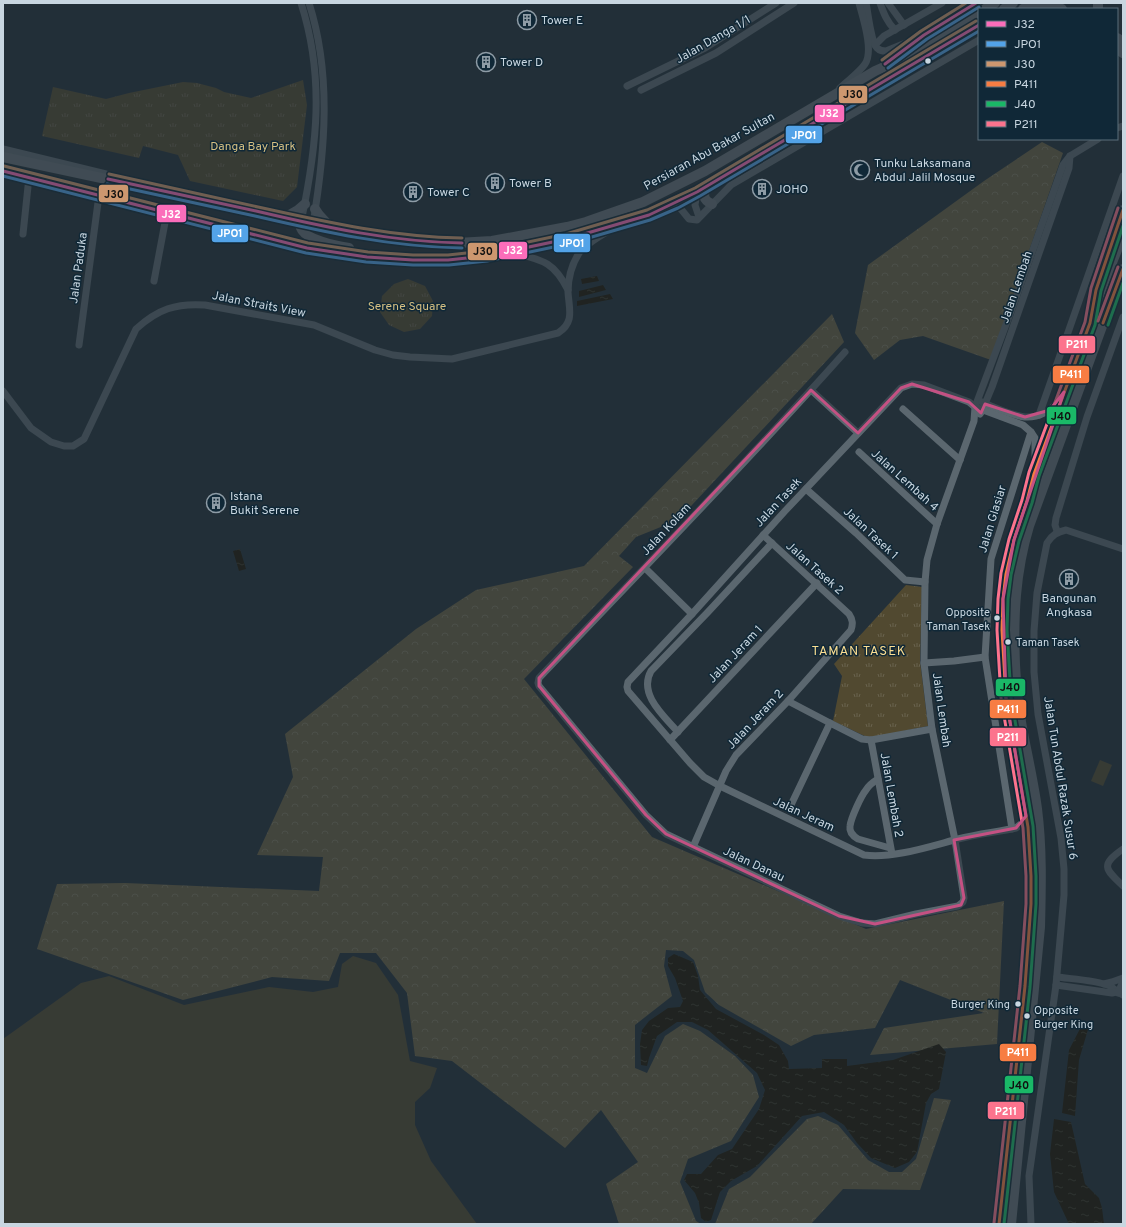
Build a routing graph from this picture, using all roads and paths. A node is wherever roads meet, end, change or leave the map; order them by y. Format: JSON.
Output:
{"nodes":[{"id":1,"x":301,"y":3,"type":"edge"},
{"id":2,"x":309,"y":3,"type":"edge"},
{"id":3,"x":776,"y":3,"type":"edge"},
{"id":4,"x":794,"y":3,"type":"edge"},
{"id":5,"x":859,"y":3,"type":"edge"},
{"id":6,"x":866,"y":3,"type":"edge"},
{"id":7,"x":880,"y":3,"type":"edge"},
{"id":8,"x":888,"y":3,"type":"edge"},
{"id":9,"x":942,"y":3,"type":"edge"},
{"id":10,"x":976,"y":3,"type":"edge"},
{"id":11,"x":1027,"y":8,"type":"edge"},
{"id":12,"x":1060,"y":8,"type":"edge"},
{"id":13,"x":978,"y":13,"type":"edge"},
{"id":14,"x":904,"y":25,"type":"junction"},
{"id":15,"x":978,"y":26,"type":"edge"},
{"id":16,"x":978,"y":29,"type":"edge"},
{"id":17,"x":895,"y":30,"type":"junction"},
{"id":18,"x":924,"y":35,"type":"junction"},
{"id":19,"x":959,"y":38,"type":"junction"},
{"id":20,"x":978,"y":41,"type":"edge"},
{"id":21,"x":877,"y":47,"type":"junction"},
{"id":22,"x":875,"y":71,"type":"junction"},
{"id":23,"x":626,"y":86,"type":"dead end"},
{"id":24,"x":641,"y":90,"type":"dead end"},
{"id":25,"x":828,"y":99,"type":"junction"},
{"id":26,"x":1096,"y":140,"type":"edge"},
{"id":27,"x":3,"y":149,"type":"edge"},
{"id":28,"x":3,"y":157,"type":"edge"},
{"id":29,"x":3,"y":171,"type":"edge"},
{"id":30,"x":1123,"y":176,"type":"edge"},
{"id":31,"x":29,"y":177,"type":"junction"},
{"id":32,"x":140,"y":186,"type":"junction"},
{"id":33,"x":702,"y":189,"type":"junction"},
{"id":34,"x":99,"y":195,"type":"junction"},
{"id":35,"x":676,"y":203,"type":"junction"},
{"id":36,"x":305,"y":204,"type":"junction"},
{"id":37,"x":712,"y":204,"type":"junction"},
{"id":38,"x":315,"y":209,"type":"junction"},
{"id":39,"x":1123,"y":210,"type":"edge"},
{"id":40,"x":167,"y":212,"type":"junction"},
{"id":41,"x":700,"y":217,"type":"junction"},
{"id":42,"x":284,"y":218,"type":"junction"},
{"id":43,"x":301,"y":222,"type":"junction"},
{"id":44,"x":623,"y":223,"type":"junction"},
{"id":45,"x":313,"y":224,"type":"junction"},
{"id":46,"x":330,"y":227,"type":"junction"},
{"id":47,"x":229,"y":228,"type":"junction"},
{"id":48,"x":23,"y":234,"type":"dead end"},
{"id":49,"x":1123,"y":235,"type":"edge"},
{"id":50,"x":307,"y":236,"type":"junction"},
{"id":51,"x":508,"y":251,"type":"junction"},
{"id":52,"x":391,"y":258,"type":"junction"},
{"id":53,"x":1123,"y":269,"type":"edge"},
{"id":54,"x":154,"y":281,"type":"dead end"},
{"id":55,"x":568,"y":291,"type":"junction"},
{"id":56,"x":1123,"y":317,"type":"edge"},
{"id":57,"x":1090,"y":323,"type":"junction"},
{"id":58,"x":78,"y":345,"type":"dead end"},
{"id":59,"x":845,"y":352,"type":"dead end"},
{"id":60,"x":811,"y":390,"type":"junction"},
{"id":61,"x":3,"y":391,"type":"edge"},
{"id":62,"x":1064,"y":392,"type":"junction"},
{"id":63,"x":980,"y":406,"type":"junction"},
{"id":64,"x":903,"y":409,"type":"dead end"},
{"id":65,"x":1039,"y":415,"type":"junction"},
{"id":66,"x":1031,"y":432,"type":"junction"},
{"id":67,"x":858,"y":433,"type":"junction"},
{"id":68,"x":859,"y":452,"type":"dead end"},
{"id":69,"x":960,"y":460,"type":"junction"},
{"id":70,"x":1034,"y":474,"type":"junction"},
{"id":71,"x":806,"y":489,"type":"junction"},
{"id":72,"x":937,"y":524,"type":"junction"},
{"id":73,"x":1058,"y":532,"type":"junction"},
{"id":74,"x":763,"y":535,"type":"junction"},
{"id":75,"x":772,"y":543,"type":"junction"},
{"id":76,"x":1123,"y":549,"type":"edge"},
{"id":77,"x":645,"y":568,"type":"junction"},
{"id":78,"x":926,"y":582,"type":"junction"},
{"id":79,"x":817,"y":583,"type":"junction"},
{"id":80,"x":692,"y":614,"type":"junction"},
{"id":81,"x":852,"y":619,"type":"joint"},
{"id":82,"x":985,"y":657,"type":"junction"},
{"id":83,"x":924,"y":663,"type":"junction"},
{"id":84,"x":538,"y":683,"type":"joint"},
{"id":85,"x":627,"y":687,"type":"joint"},
{"id":86,"x":788,"y":701,"type":"junction"},
{"id":87,"x":830,"y":723,"type":"junction"},
{"id":88,"x":932,"y":729,"type":"junction"},
{"id":89,"x":678,"y":732,"type":"junction"},
{"id":90,"x":670,"y":740,"type":"junction"},
{"id":91,"x":871,"y":740,"type":"junction"},
{"id":92,"x":878,"y":779,"type":"junction"},
{"id":93,"x":720,"y":786,"type":"junction"},
{"id":94,"x":792,"y":805,"type":"dead end"},
{"id":95,"x":1026,"y":816,"type":"junction"},
{"id":96,"x":1014,"y":829,"type":"junction"},
{"id":97,"x":1028,"y":838,"type":"junction"},
{"id":98,"x":955,"y":840,"type":"junction"},
{"id":99,"x":693,"y":847,"type":"junction"},
{"id":100,"x":1123,"y":849,"type":"edge"},
{"id":101,"x":891,"y":851,"type":"junction"},
{"id":102,"x":1123,"y":886,"type":"edge"},
{"id":103,"x":1057,"y":977,"type":"junction"},
{"id":104,"x":1123,"y":978,"type":"edge"},
{"id":105,"x":1123,"y":981,"type":"edge"},
{"id":106,"x":1102,"y":984,"type":"junction"},
{"id":107,"x":1056,"y":985,"type":"junction"},
{"id":108,"x":1119,"y":993,"type":"edge"},
{"id":109,"x":999,"y":1224,"type":"edge"},
{"id":110,"x":1011,"y":1224,"type":"edge"},
{"id":111,"x":1031,"y":1224,"type":"edge"}],
"edges":[{"from":1,"to":36,"type":"street"},
{"from":2,"to":38,"type":"street"},
{"from":3,"to":23,"type":"street","name":"Jalan Danga 1/1"},
{"from":4,"to":24,"type":"street","name":"Jalan Danga 1/1"},
{"from":5,"to":25,"type":"street"},
{"from":6,"to":21,"type":"street"},
{"from":7,"to":17,"type":"street"},
{"from":8,"to":14,"type":"street"},
{"from":9,"to":14,"type":"street"},
{"from":10,"to":18,"type":"highway"},
{"from":11,"to":12,"type":"highway"},
{"from":13,"to":22,"type":"highway","name":"Persiaran Abu Bakar Sultan"},
{"from":14,"to":17,"type":"street"},
{"from":15,"to":19,"type":"highway"},
{"from":16,"to":19,"type":"highway"},
{"from":17,"to":21,"type":"street"},
{"from":18,"to":21,"type":"street"},
{"from":18,"to":22,"type":"highway"},
{"from":19,"to":33,"type":"highway"},
{"from":20,"to":37,"type":"street"},
{"from":22,"to":25,"type":"highway","name":"Persiaran Abu Bakar Sultan"},
{"from":25,"to":46,"type":"highway","name":"Persiaran Abu Bakar Sultan"},
{"from":26,"to":63,"type":"street","name":"Jalan Lembah"},
{"from":27,"to":32,"type":"street"},
{"from":28,"to":32,"type":"highway","name":"Persiaran Abu Bakar Sultan"},
{"from":29,"to":31,"type":"highway"},
{"from":30,"to":65,"type":"street"},
{"from":31,"to":34,"type":"highway"},
{"from":31,"to":48,"type":"street"},
{"from":32,"to":42,"type":"highway","name":"Persiaran Abu Bakar Sultan"},
{"from":33,"to":35,"type":"highway"},
{"from":33,"to":37,"type":"highway"},
{"from":33,"to":41,"type":"street"},
{"from":34,"to":40,"type":"highway"},
{"from":34,"to":58,"type":"street","name":"Jalan Paduka"},
{"from":35,"to":41,"type":"street"},
{"from":35,"to":44,"type":"highway"},
{"from":36,"to":42,"type":"highway"},
{"from":36,"to":43,"type":"street"},
{"from":37,"to":41,"type":"street"},
{"from":38,"to":45,"type":"street"},
{"from":38,"to":46,"type":"highway"},
{"from":39,"to":57,"type":"highway"},
{"from":40,"to":47,"type":"highway"},
{"from":40,"to":54,"type":"street"},
{"from":42,"to":43,"type":"highway","name":"Persiaran Abu Bakar Sultan"},
{"from":43,"to":45,"type":"highway","name":"Persiaran Abu Bakar Sultan"},
{"from":43,"to":50,"type":"highway"},
{"from":44,"to":51,"type":"highway"},
{"from":44,"to":55,"type":"street","name":"Jalan Straits View"},
{"from":45,"to":46,"type":"highway","name":"Persiaran Abu Bakar Sultan"},
{"from":45,"to":50,"type":"highway"},
{"from":47,"to":50,"type":"highway"},
{"from":47,"to":52,"type":"highway"},
{"from":49,"to":57,"type":"highway"},
{"from":50,"to":52,"type":"highway"},
{"from":51,"to":52,"type":"highway"},
{"from":51,"to":55,"type":"street","name":"Jalan Straits View"},
{"from":53,"to":110,"type":"highway"},
{"from":55,"to":61,"type":"street","name":"Jalan Straits View"},
{"from":56,"to":73,"type":"street"},
{"from":57,"to":62,"type":"highway"},
{"from":59,"to":60,"type":"street","name":"Jalan Kolam"},
{"from":60,"to":67,"type":"street"},
{"from":60,"to":77,"type":"street","name":"Jalan Kolam"},
{"from":62,"to":65,"type":"street"},
{"from":62,"to":70,"type":"highway"},
{"from":63,"to":65,"type":"street","name":"Jalan Tasek"},
{"from":63,"to":66,"type":"street","name":"Jalan Tasek"},
{"from":63,"to":67,"type":"street","name":"Jalan Tasek"},
{"from":63,"to":69,"type":"street","name":"Jalan Lembah"},
{"from":64,"to":69,"type":"street"},
{"from":66,"to":70,"type":"street"},
{"from":66,"to":82,"type":"street","name":"Jalan Glasiar"},
{"from":67,"to":71,"type":"street","name":"Jalan Tasek"},
{"from":68,"to":72,"type":"street","name":"Jalan Lembah 4"},
{"from":69,"to":72,"type":"street","name":"Jalan Lembah"},
{"from":70,"to":95,"type":"highway"},
{"from":71,"to":74,"type":"street","name":"Jalan Tasek"},
{"from":71,"to":78,"type":"street","name":"Jalan Tasek 1"},
{"from":72,"to":78,"type":"street","name":"Jalan Lembah"},
{"from":73,"to":76,"type":"street"},
{"from":73,"to":103,"type":"street","name":"Jalan Tun Abdul Razak Susur 6"},
{"from":74,"to":75,"type":"street","name":"Jalan Tasek 2"},
{"from":74,"to":80,"type":"street","name":"Jalan Tasek"},
{"from":75,"to":79,"type":"street","name":"Jalan Tasek 2"},
{"from":75,"to":89,"type":"street","name":"Jalan Tasek"},
{"from":77,"to":80,"type":"street"},
{"from":77,"to":84,"type":"street","name":"Jalan Kolam"},
{"from":78,"to":83,"type":"street","name":"Jalan Lembah"},
{"from":79,"to":81,"type":"street","name":"Jalan Tasek 2"},
{"from":79,"to":89,"type":"street","name":"Jalan Jeram 1"},
{"from":80,"to":85,"type":"street","name":"Jalan Tasek"},
{"from":81,"to":86,"type":"street","name":"Jalan Jeram 2"},
{"from":82,"to":83,"type":"street"},
{"from":82,"to":96,"type":"street","name":"Jalan Glasiar"},
{"from":83,"to":88,"type":"street","name":"Jalan Lembah"},
{"from":84,"to":99,"type":"street","name":"Jalan Danau"},
{"from":85,"to":90,"type":"street","name":"Jalan Jeram"},
{"from":86,"to":87,"type":"street"},
{"from":86,"to":93,"type":"street","name":"Jalan Jeram 2"},
{"from":87,"to":91,"type":"street"},
{"from":87,"to":94,"type":"street"},
{"from":88,"to":91,"type":"street"},
{"from":88,"to":98,"type":"street","name":"Jalan Lembah"},
{"from":89,"to":90,"type":"street","name":"Jalan Jeram 1"},
{"from":90,"to":93,"type":"street","name":"Jalan Jeram"},
{"from":91,"to":92,"type":"street","name":"Jalan Lembah 2"},
{"from":92,"to":101,"type":"street","name":"Jalan Lembah 2"},
{"from":92,"to":101,"type":"street"},
{"from":93,"to":99,"type":"street","name":"Jalan Jeram 2"},
{"from":93,"to":101,"type":"street","name":"Jalan Jeram"},
{"from":95,"to":96,"type":"street"},
{"from":95,"to":97,"type":"highway"},
{"from":96,"to":97,"type":"street"},
{"from":96,"to":98,"type":"street","name":"Jalan Jeram"},
{"from":97,"to":109,"type":"highway"},
{"from":98,"to":99,"type":"street","name":"Jalan Danau"},
{"from":98,"to":101,"type":"street","name":"Jalan Jeram"},
{"from":100,"to":102,"type":"street"},
{"from":103,"to":106,"type":"street"},
{"from":103,"to":107,"type":"street","name":"Jalan Tun Abdul Razak Susur 6"},
{"from":104,"to":106,"type":"street"},
{"from":105,"to":108,"type":"street"},
{"from":106,"to":108,"type":"street"},
{"from":107,"to":108,"type":"street"},
{"from":107,"to":111,"type":"street","name":"Jalan Tun Abdul Razak Susur 6"}]}
